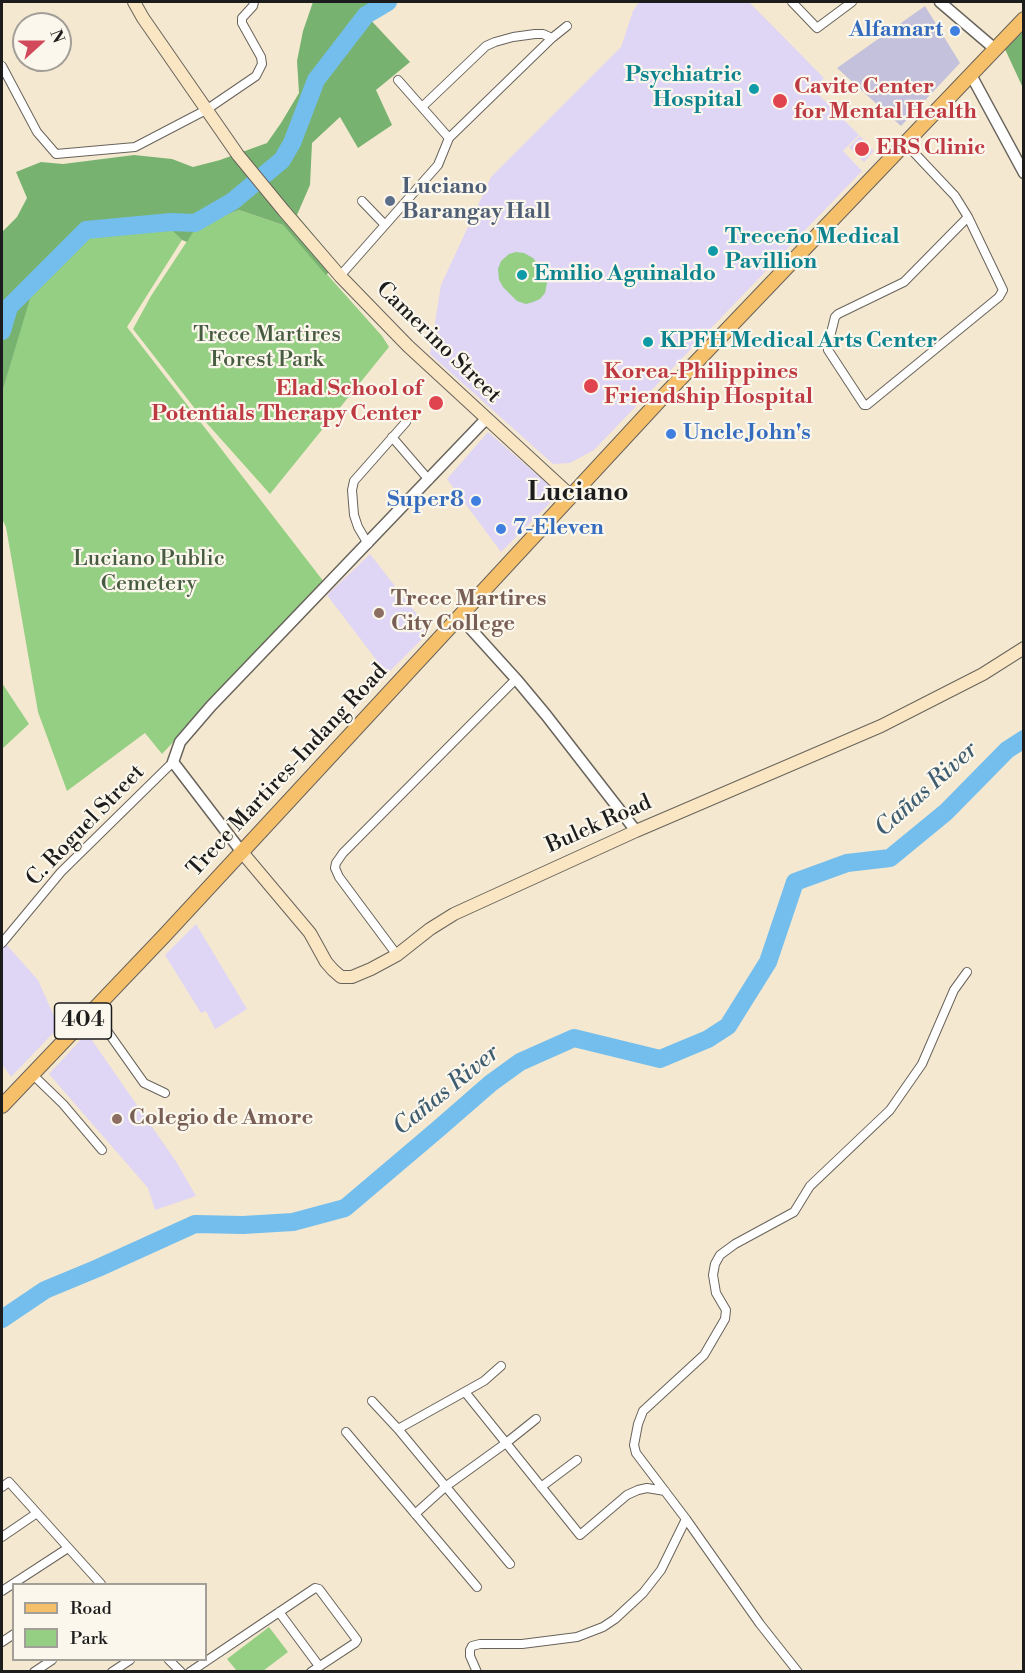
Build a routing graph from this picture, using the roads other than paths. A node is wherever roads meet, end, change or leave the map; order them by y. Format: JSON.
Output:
{"nodes":[{"id":1,"x":134,"y":2,"type":"edge"},
{"id":2,"x":254,"y":2,"type":"edge"},
{"id":3,"x":792,"y":2,"type":"edge"},
{"id":4,"x":852,"y":2,"type":"edge"},
{"id":5,"x":940,"y":2,"type":"edge"},
{"id":6,"x":1023,"y":19,"type":"edge"},
{"id":7,"x":567,"y":26,"type":"dead end"},
{"id":8,"x":552,"y":38,"type":"junction"},
{"id":9,"x":995,"y":49,"type":"junction"},
{"id":10,"x":2,"y":66,"type":"edge"},
{"id":11,"x":971,"y":75,"type":"junction"},
{"id":12,"x":398,"y":80,"type":"dead end"},
{"id":13,"x":422,"y":106,"type":"junction"},
{"id":14,"x":206,"y":110,"type":"junction"},
{"id":15,"x":449,"y":138,"type":"junction"},
{"id":16,"x":904,"y":143,"type":"junction"},
{"id":17,"x":1023,"y":173,"type":"edge"},
{"id":18,"x":362,"y":201,"type":"dead end"},
{"id":19,"x":968,"y":217,"type":"junction"},
{"id":20,"x":385,"y":225,"type":"junction"},
{"id":21,"x":340,"y":276,"type":"junction"},
{"id":22,"x":486,"y":419,"type":"junction"},
{"id":23,"x":406,"y":422,"type":"dead end"},
{"id":24,"x":392,"y":437,"type":"junction"},
{"id":25,"x":429,"y":480,"type":"junction"},
{"id":26,"x":571,"y":496,"type":"junction"},
{"id":27,"x":368,"y":544,"type":"junction"},
{"id":28,"x":459,"y":617,"type":"junction"},
{"id":29,"x":1023,"y":648,"type":"edge"},
{"id":30,"x":516,"y":679,"type":"junction"},
{"id":31,"x":173,"y":762,"type":"junction"},
{"id":32,"x":636,"y":831,"type":"junction"},
{"id":33,"x":242,"y":851,"type":"junction"},
{"id":34,"x":2,"y":943,"type":"edge"},
{"id":35,"x":397,"y":955,"type":"junction"},
{"id":36,"x":967,"y":972,"type":"dead end"},
{"id":37,"x":93,"y":1011,"type":"junction"},
{"id":38,"x":32,"y":1074,"type":"junction"},
{"id":39,"x":165,"y":1093,"type":"dead end"},
{"id":40,"x":2,"y":1106,"type":"edge"},
{"id":41,"x":102,"y":1150,"type":"dead end"},
{"id":42,"x":501,"y":1366,"type":"dead end"},
{"id":43,"x":465,"y":1392,"type":"junction"},
{"id":44,"x":372,"y":1401,"type":"dead end"},
{"id":45,"x":536,"y":1419,"type":"dead end"},
{"id":46,"x":398,"y":1429,"type":"junction"},
{"id":47,"x":346,"y":1432,"type":"dead end"},
{"id":48,"x":506,"y":1443,"type":"junction"},
{"id":49,"x":577,"y":1460,"type":"dead end"},
{"id":50,"x":5,"y":1485,"type":"edge"},
{"id":51,"x":445,"y":1487,"type":"junction"},
{"id":52,"x":541,"y":1487,"type":"junction"},
{"id":53,"x":665,"y":1491,"type":"junction"},
{"id":54,"x":37,"y":1513,"type":"junction"},
{"id":55,"x":416,"y":1514,"type":"junction"},
{"id":56,"x":686,"y":1519,"type":"junction"},
{"id":57,"x":2,"y":1538,"type":"edge"},
{"id":58,"x":68,"y":1548,"type":"junction"},
{"id":59,"x":510,"y":1564,"type":"dead end"},
{"id":60,"x":14,"y":1583,"type":"edge"},
{"id":61,"x":95,"y":1583,"type":"edge"},
{"id":62,"x":477,"y":1587,"type":"dead end"},
{"id":63,"x":279,"y":1612,"type":"junction"},
{"id":64,"x":207,"y":1660,"type":"edge"},
{"id":65,"x":49,"y":1661,"type":"edge"},
{"id":66,"x":127,"y":1661,"type":"edge"},
{"id":67,"x":205,"y":1661,"type":"edge"},
{"id":68,"x":319,"y":1666,"type":"junction"},
{"id":69,"x":34,"y":1671,"type":"edge"},
{"id":70,"x":112,"y":1671,"type":"edge"},
{"id":71,"x":190,"y":1671,"type":"edge"},
{"id":72,"x":310,"y":1671,"type":"edge"},
{"id":73,"x":477,"y":1671,"type":"edge"},
{"id":74,"x":798,"y":1671,"type":"edge"}],
"edges":[{"from":1,"to":14,"type":"main road","name":"Camerino Street"},
{"from":2,"to":14,"type":"street"},
{"from":3,"to":4,"type":"street"},
{"from":5,"to":9,"type":"street"},
{"from":6,"to":9,"type":"main road","name":"Trece Martires-Indang Road","number":"404"},
{"from":7,"to":8,"type":"street"},
{"from":8,"to":13,"type":"street"},
{"from":8,"to":15,"type":"street"},
{"from":9,"to":11,"type":"main road","name":"Trece Martires-Indang Road","number":"404"},
{"from":10,"to":14,"type":"street"},
{"from":11,"to":16,"type":"main road","name":"Trece Martires-Indang Road","number":"404"},
{"from":11,"to":17,"type":"street"},
{"from":12,"to":13,"type":"street"},
{"from":13,"to":15,"type":"street"},
{"from":14,"to":21,"type":"main road","name":"Camerino Street"},
{"from":15,"to":20,"type":"street"},
{"from":16,"to":19,"type":"street"},
{"from":16,"to":26,"type":"main road","name":"Trece Martires-Indang Road","number":"404"},
{"from":18,"to":20,"type":"street"},
{"from":19,"to":19,"type":"street"},
{"from":20,"to":21,"type":"street"},
{"from":21,"to":22,"type":"main road","name":"Camerino Street"},
{"from":22,"to":25,"type":"street"},
{"from":22,"to":26,"type":"main road","name":"Camerino Street"},
{"from":23,"to":24,"type":"street"},
{"from":24,"to":25,"type":"street"},
{"from":24,"to":27,"type":"street"},
{"from":25,"to":27,"type":"street"},
{"from":26,"to":28,"type":"main road","name":"Trece Martires-Indang Road","number":"404"},
{"from":27,"to":31,"type":"street"},
{"from":28,"to":30,"type":"street"},
{"from":28,"to":33,"type":"main road","name":"Trece Martires-Indang Road","number":"404"},
{"from":29,"to":32,"type":"main road","name":"Bulek Road"},
{"from":30,"to":32,"type":"street"},
{"from":30,"to":35,"type":"street"},
{"from":31,"to":33,"type":"street"},
{"from":31,"to":34,"type":"street","name":"C. Roguel Street"},
{"from":32,"to":35,"type":"main road","name":"Bulek Road"},
{"from":33,"to":35,"type":"main road","name":"Bulek Road"},
{"from":33,"to":37,"type":"main road","name":"Trece Martires-Indang Road","number":"404"},
{"from":36,"to":53,"type":"street"},
{"from":37,"to":38,"type":"main road","name":"Trece Martires-Indang Road","number":"404"},
{"from":37,"to":39,"type":"street"},
{"from":38,"to":40,"type":"main road","name":"Trece Martires-Indang Road","number":"404"},
{"from":38,"to":41,"type":"street"},
{"from":42,"to":43,"type":"street"},
{"from":43,"to":46,"type":"street"},
{"from":43,"to":48,"type":"street"},
{"from":44,"to":46,"type":"street"},
{"from":45,"to":48,"type":"street"},
{"from":46,"to":51,"type":"street"},
{"from":47,"to":55,"type":"street"},
{"from":48,"to":51,"type":"street"},
{"from":48,"to":52,"type":"street"},
{"from":49,"to":52,"type":"street"},
{"from":50,"to":54,"type":"street"},
{"from":51,"to":55,"type":"street"},
{"from":51,"to":59,"type":"street"},
{"from":52,"to":53,"type":"street"},
{"from":53,"to":56,"type":"street"},
{"from":54,"to":57,"type":"street"},
{"from":54,"to":58,"type":"street"},
{"from":55,"to":62,"type":"street"},
{"from":56,"to":73,"type":"street"},
{"from":56,"to":74,"type":"street"},
{"from":58,"to":60,"type":"street"},
{"from":58,"to":61,"type":"street"},
{"from":63,"to":64,"type":"street"},
{"from":63,"to":68,"type":"street"},
{"from":63,"to":68,"type":"street"},
{"from":65,"to":69,"type":"street"},
{"from":66,"to":70,"type":"street"},
{"from":67,"to":71,"type":"street"},
{"from":68,"to":72,"type":"street"}]}
